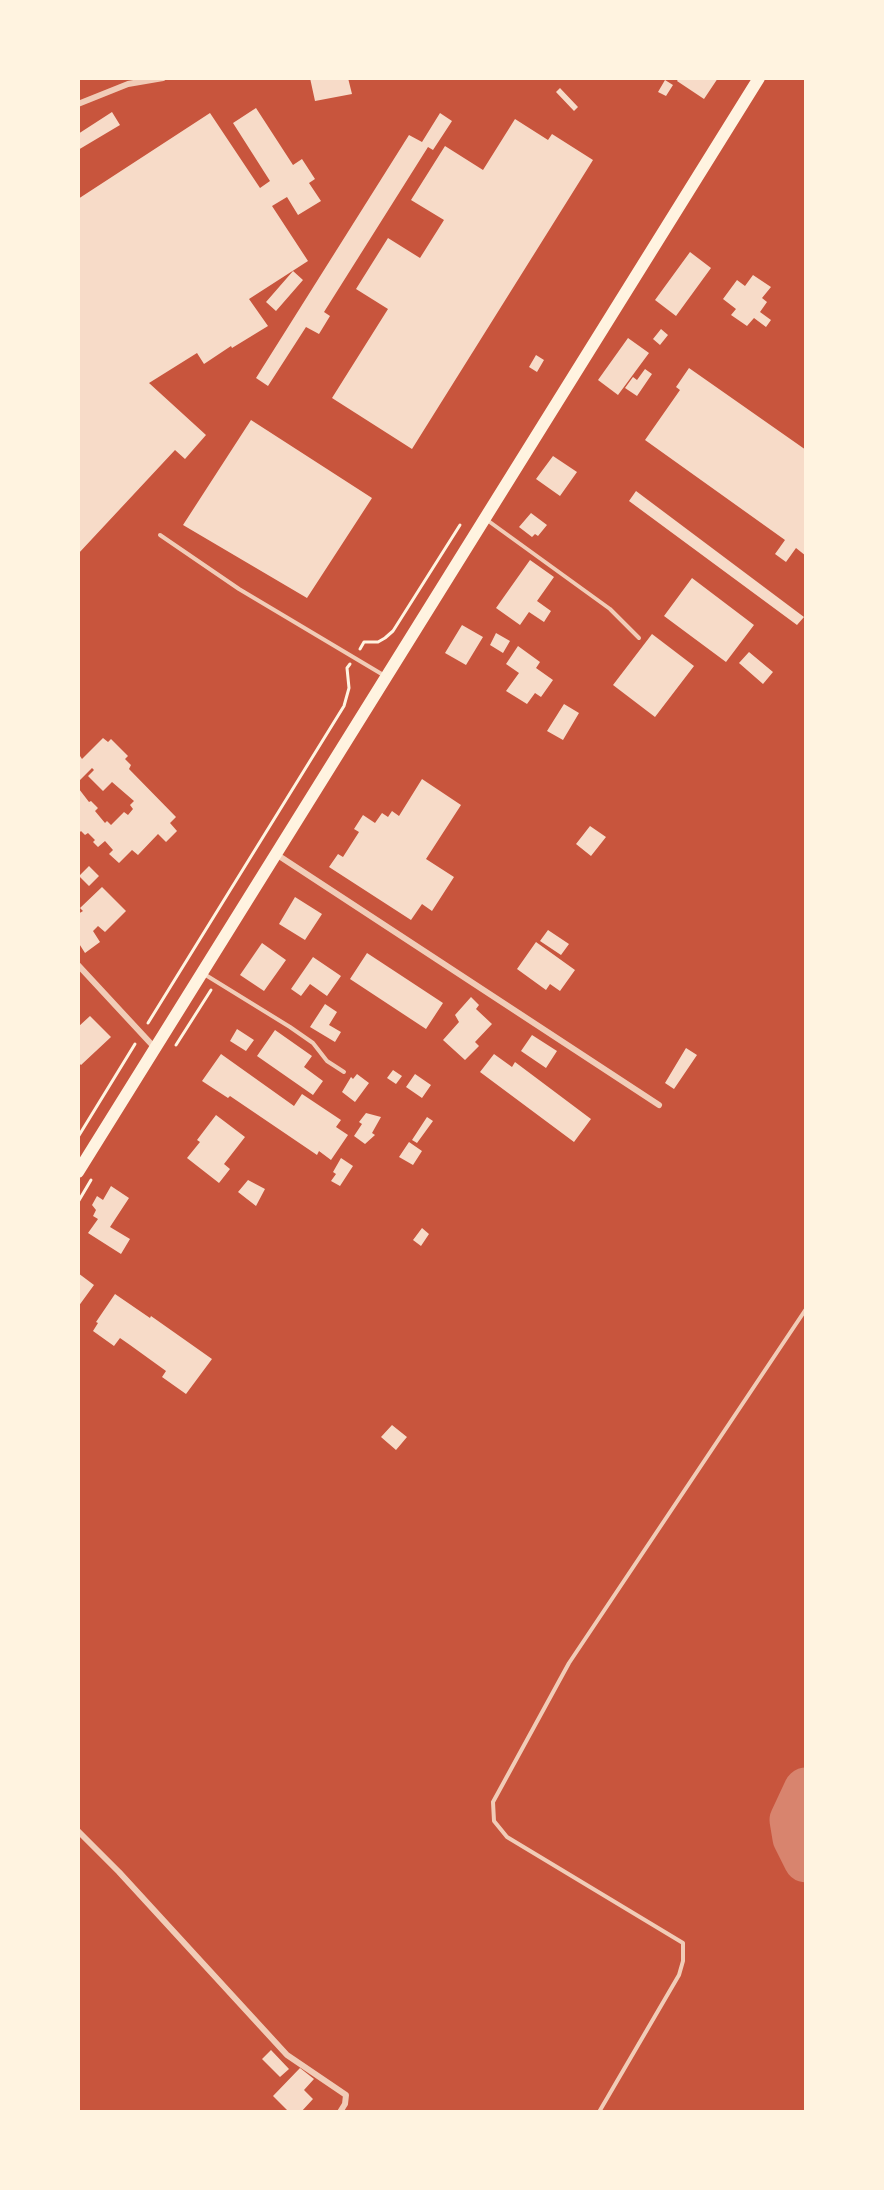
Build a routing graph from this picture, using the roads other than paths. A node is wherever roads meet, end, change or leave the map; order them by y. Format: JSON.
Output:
{"nodes":[{"id":1,"x":163,"y":78,"type":"edge"},
{"id":2,"x":759,"y":78,"type":"edge"},
{"id":3,"x":78,"y":104,"type":"edge"},
{"id":4,"x":484,"y":518,"type":"junction"},
{"id":5,"x":160,"y":535,"type":"dead end"},
{"id":6,"x":639,"y":638,"type":"dead end"},
{"id":7,"x":386,"y":676,"type":"junction"},
{"id":8,"x":276,"y":853,"type":"junction"},
{"id":9,"x":78,"y":965,"type":"edge"},
{"id":10,"x":201,"y":972,"type":"junction"},
{"id":11,"x":155,"y":1048,"type":"junction"},
{"id":12,"x":344,"y":1072,"type":"dead end"},
{"id":13,"x":660,"y":1105,"type":"dead end"},
{"id":14,"x":78,"y":1172,"type":"edge"},
{"id":15,"x":806,"y":1309,"type":"edge"},
{"id":16,"x":78,"y":1831,"type":"edge"},
{"id":17,"x":340,"y":2112,"type":"edge"},
{"id":18,"x":599,"y":2112,"type":"edge"}],
"edges":[{"from":1,"to":3,"type":"street"},
{"from":2,"to":4,"type":"main road"},
{"from":4,"to":6,"type":"lane"},
{"from":4,"to":7,"type":"main road"},
{"from":5,"to":7,"type":"lane"},
{"from":7,"to":8,"type":"main road"},
{"from":8,"to":10,"type":"main road"},
{"from":8,"to":13,"type":"street"},
{"from":9,"to":11,"type":"street"},
{"from":10,"to":11,"type":"main road"},
{"from":10,"to":12,"type":"lane"},
{"from":11,"to":14,"type":"main road"},
{"from":15,"to":18,"type":"lane"},
{"from":16,"to":17,"type":"street"}]}
